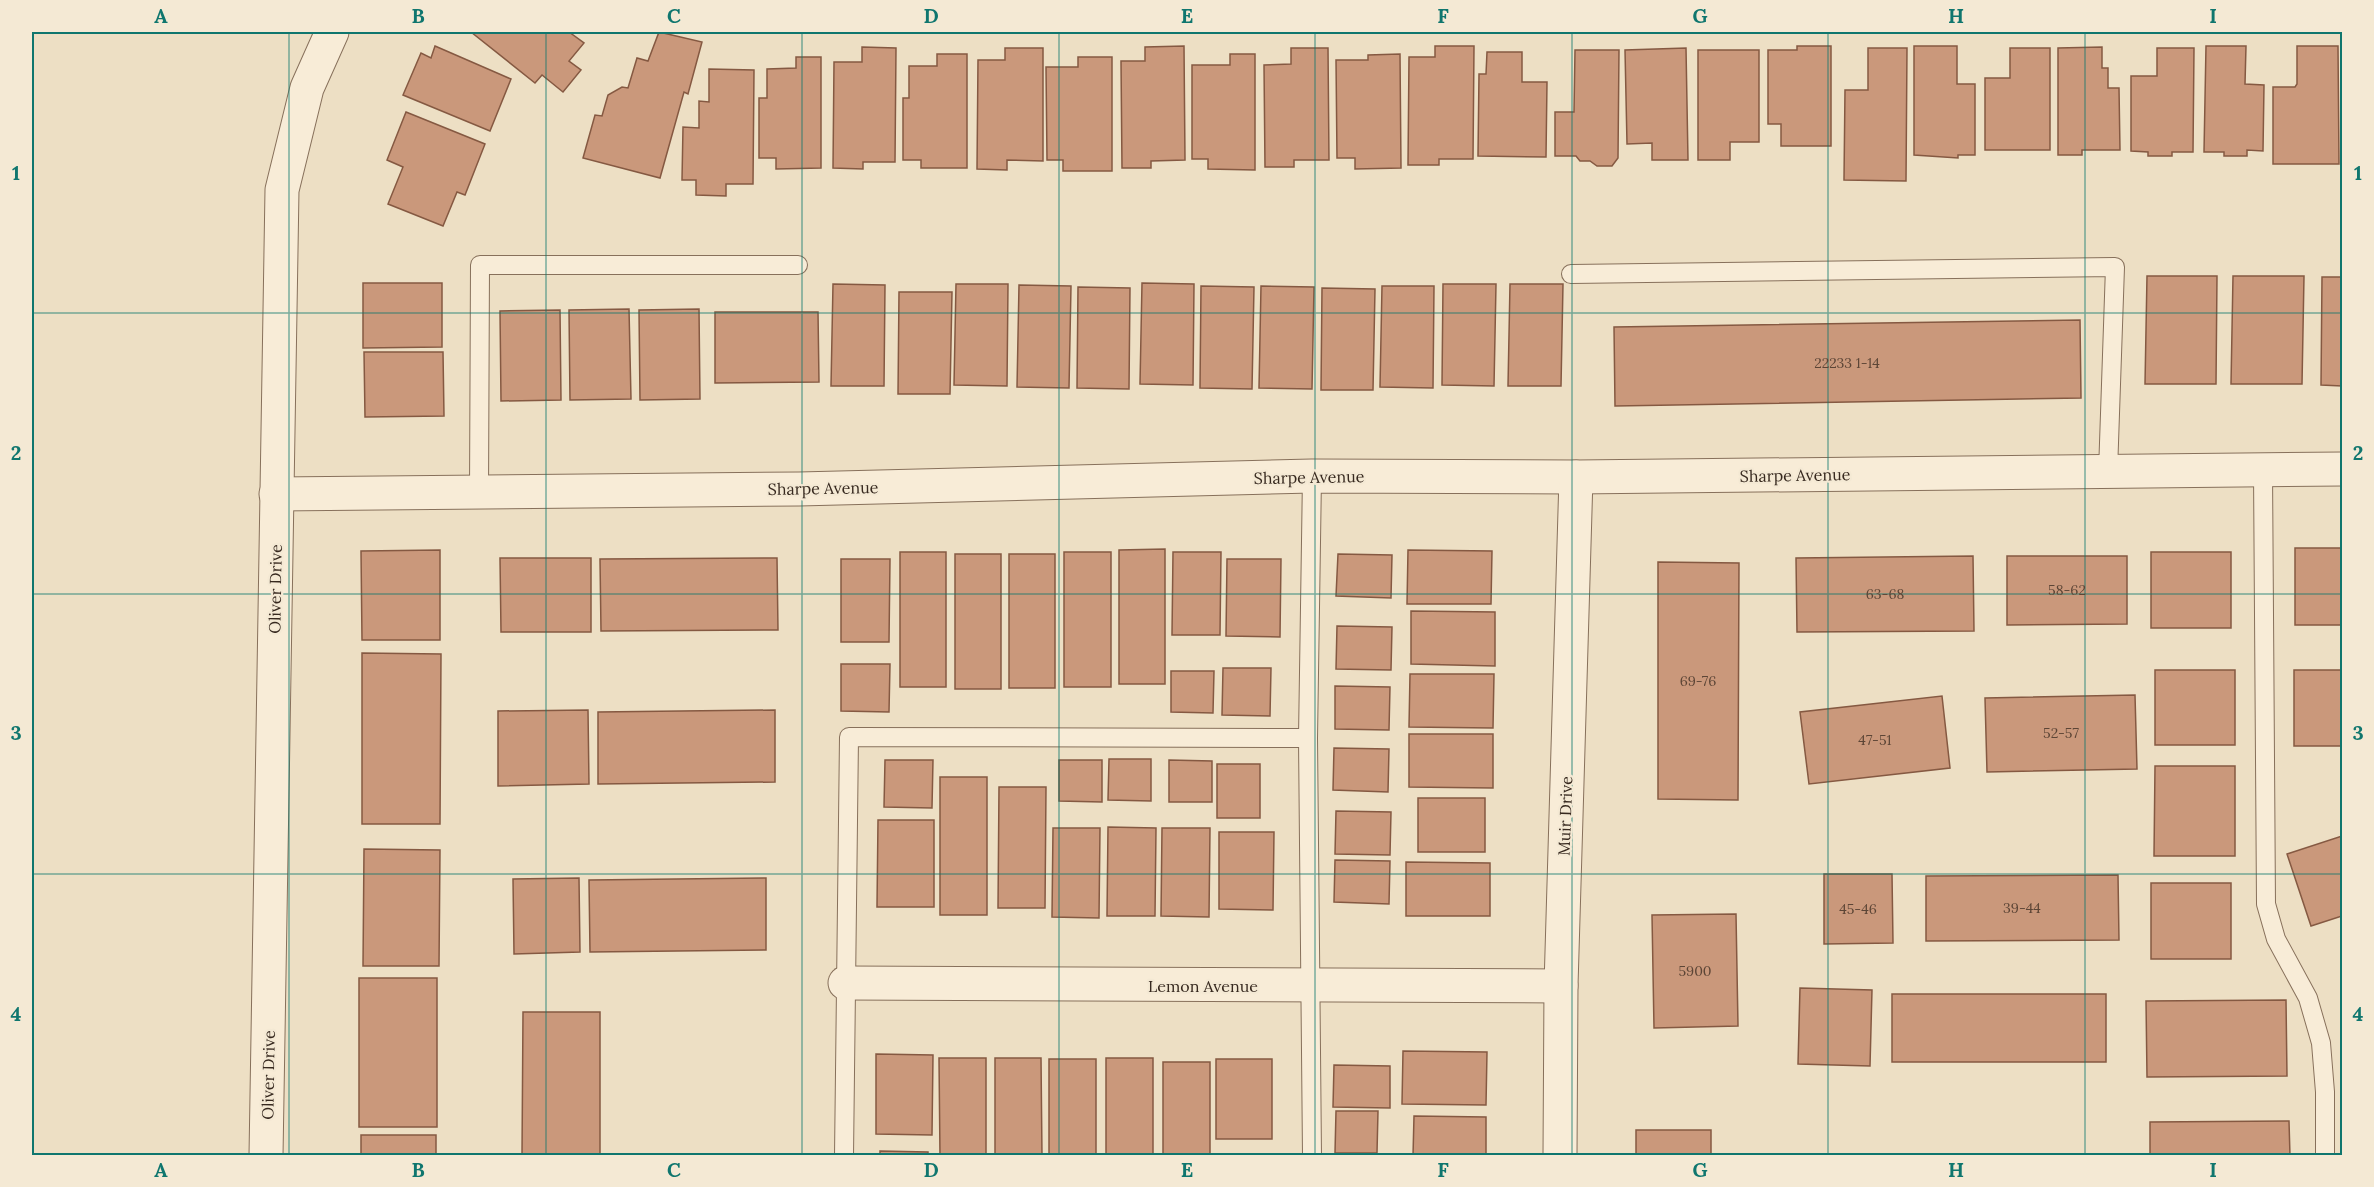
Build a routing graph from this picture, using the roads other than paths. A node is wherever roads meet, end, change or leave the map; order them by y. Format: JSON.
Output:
{"nodes":[{"id":1,"x":332,"y":32,"type":"edge"},
{"id":2,"x":798,"y":265,"type":"dead end"},
{"id":3,"x":1571,"y":274,"type":"dead end"},
{"id":4,"x":2343,"y":469,"type":"edge"},
{"id":5,"x":2263,"y":470,"type":"junction"},
{"id":6,"x":2108,"y":472,"type":"junction"},
{"id":7,"x":1312,"y":476,"type":"junction"},
{"id":8,"x":1576,"y":477,"type":"junction"},
{"id":9,"x":479,"y":492,"type":"junction"},
{"id":10,"x":276,"y":494,"type":"junction"},
{"id":11,"x":1308,"y":738,"type":"junction"},
{"id":12,"x":845,"y":983,"type":"junction"},
{"id":13,"x":1312,"y":986,"type":"junction"},
{"id":14,"x":1561,"y":986,"type":"junction"},
{"id":15,"x":267,"y":1155,"type":"edge"},
{"id":16,"x":844,"y":1155,"type":"edge"},
{"id":17,"x":1312,"y":1155,"type":"edge"},
{"id":18,"x":1560,"y":1155,"type":"edge"},
{"id":19,"x":2325,"y":1155,"type":"edge"}],
"edges":[{"from":1,"to":10,"type":"street","name":"Oliver Drive"},
{"from":2,"to":9,"type":"lane"},
{"from":3,"to":6,"type":"lane"},
{"from":4,"to":5,"type":"street","name":"Sharpe Avenue"},
{"from":5,"to":6,"type":"street","name":"Sharpe Avenue"},
{"from":5,"to":19,"type":"lane"},
{"from":6,"to":8,"type":"street","name":"Sharpe Avenue"},
{"from":7,"to":8,"type":"street","name":"Sharpe Avenue"},
{"from":7,"to":9,"type":"street","name":"Sharpe Avenue"},
{"from":7,"to":11,"type":"lane"},
{"from":8,"to":14,"type":"street","name":"Muir Drive"},
{"from":9,"to":10,"type":"street","name":"Sharpe Avenue"},
{"from":10,"to":15,"type":"street","name":"Oliver Drive"},
{"from":11,"to":12,"type":"lane"},
{"from":11,"to":13,"type":"lane"},
{"from":12,"to":13,"type":"street","name":"Lemon Avenue"},
{"from":12,"to":16,"type":"lane"},
{"from":13,"to":14,"type":"street","name":"Lemon Avenue"},
{"from":13,"to":17,"type":"lane"},
{"from":14,"to":18,"type":"street","name":"Muir Drive"}]}
